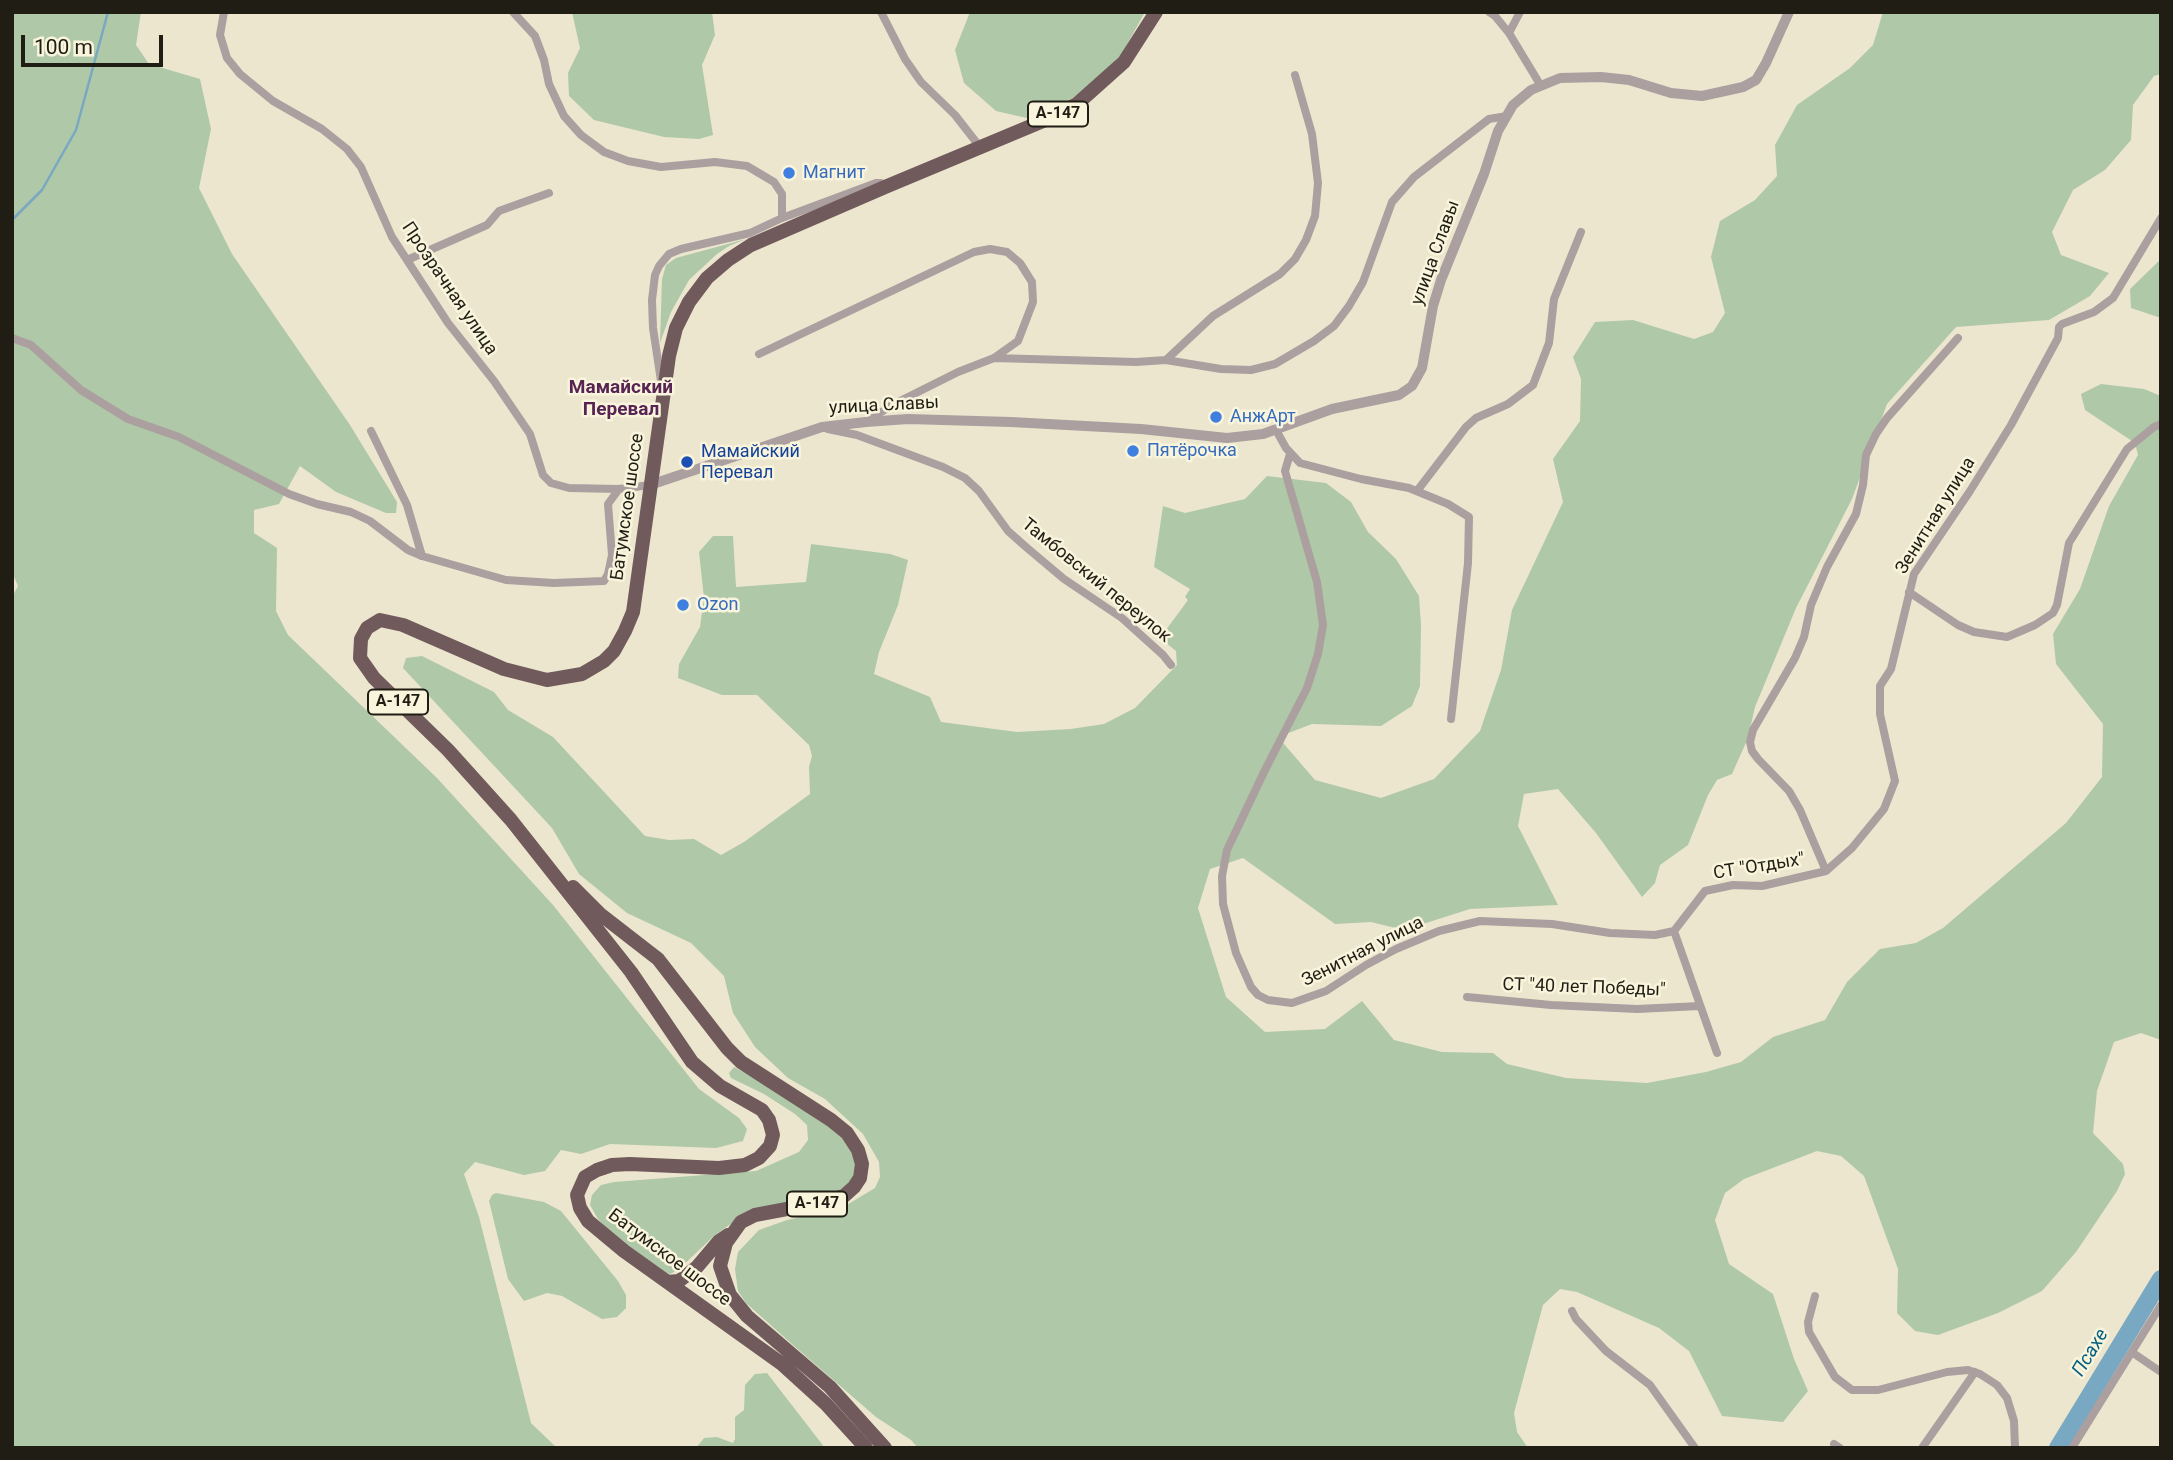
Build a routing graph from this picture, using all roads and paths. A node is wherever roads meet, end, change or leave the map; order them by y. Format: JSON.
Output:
{"nodes":[{"id":1,"x":225,"y":12,"type":"edge"},
{"id":2,"x":513,"y":12,"type":"edge"},
{"id":3,"x":881,"y":12,"type":"edge"},
{"id":4,"x":1156,"y":12,"type":"edge"},
{"id":5,"x":1489,"y":12,"type":"edge"},
{"id":6,"x":1520,"y":12,"type":"edge"},
{"id":7,"x":1788,"y":12,"type":"edge"},
{"id":8,"x":1509,"y":33,"type":"junction"},
{"id":9,"x":1295,"y":75,"type":"dead end"},
{"id":10,"x":1541,"y":86,"type":"junction"},
{"id":11,"x":1507,"y":117,"type":"junction"},
{"id":12,"x":980,"y":147,"type":"junction"},
{"id":13,"x":885,"y":187,"type":"junction"},
{"id":14,"x":549,"y":192,"type":"dead end"},
{"id":15,"x":782,"y":218,"type":"junction"},
{"id":16,"x":2161,"y":218,"type":"edge"},
{"id":17,"x":1581,"y":232,"type":"dead end"},
{"id":18,"x":407,"y":260,"type":"junction"},
{"id":19,"x":12,"y":338,"type":"edge"},
{"id":20,"x":1958,"y":338,"type":"dead end"},
{"id":21,"x":759,"y":354,"type":"dead end"},
{"id":22,"x":994,"y":358,"type":"junction"},
{"id":23,"x":1167,"y":360,"type":"junction"},
{"id":24,"x":663,"y":395,"type":"junction"},
{"id":25,"x":866,"y":422,"type":"junction"},
{"id":26,"x":2161,"y":424,"type":"edge"},
{"id":27,"x":822,"y":427,"type":"junction"},
{"id":28,"x":1276,"y":430,"type":"junction"},
{"id":29,"x":371,"y":431,"type":"dead end"},
{"id":30,"x":1290,"y":454,"type":"junction"},
{"id":31,"x":650,"y":485,"type":"junction"},
{"id":32,"x":619,"y":489,"type":"junction"},
{"id":33,"x":1417,"y":491,"type":"junction"},
{"id":34,"x":422,"y":556,"type":"junction"},
{"id":35,"x":1909,"y":592,"type":"junction"},
{"id":36,"x":1171,"y":665,"type":"dead end"},
{"id":37,"x":1451,"y":719,"type":"dead end"},
{"id":38,"x":526,"y":838,"type":"junction"},
{"id":39,"x":1826,"y":871,"type":"junction"},
{"id":40,"x":1674,"y":931,"type":"junction"},
{"id":41,"x":647,"y":948,"type":"junction"},
{"id":42,"x":623,"y":962,"type":"junction"},
{"id":43,"x":1467,"y":997,"type":"dead end"},
{"id":44,"x":1700,"y":1006,"type":"junction"},
{"id":45,"x":1717,"y":1053,"type":"dead end"},
{"id":46,"x":732,"y":1233,"type":"junction"},
{"id":47,"x":667,"y":1282,"type":"junction"},
{"id":48,"x":1815,"y":1296,"type":"dead end"},
{"id":49,"x":2161,"y":1305,"type":"edge"},
{"id":50,"x":1572,"y":1311,"type":"dead end"},
{"id":51,"x":2133,"y":1353,"type":"junction"},
{"id":52,"x":1975,"y":1372,"type":"junction"},
{"id":53,"x":2161,"y":1372,"type":"edge"},
{"id":54,"x":866,"y":1448,"type":"edge"},
{"id":55,"x":886,"y":1448,"type":"edge"},
{"id":56,"x":1695,"y":1448,"type":"edge"},
{"id":57,"x":1922,"y":1448,"type":"edge"},
{"id":58,"x":2015,"y":1448,"type":"edge"},
{"id":59,"x":2072,"y":1448,"type":"edge"}],
"edges":[{"from":1,"to":18,"type":"street","name":"Прозрачная улица"},
{"from":2,"to":15,"type":"street"},
{"from":3,"to":12,"type":"street"},
{"from":4,"to":12,"type":"highway","name":"Батумское шоссе","number":"А-147"},
{"from":5,"to":8,"type":"street"},
{"from":6,"to":8,"type":"street"},
{"from":7,"to":10,"type":"street","name":"улица Славы"},
{"from":8,"to":10,"type":"street"},
{"from":9,"to":23,"type":"street"},
{"from":10,"to":11,"type":"street","name":"улица Славы"},
{"from":11,"to":23,"type":"street"},
{"from":11,"to":28,"type":"street","name":"улица Славы"},
{"from":12,"to":13,"type":"highway","name":"Батумское шоссе","number":"А-147"},
{"from":13,"to":15,"type":"street"},
{"from":13,"to":24,"type":"highway","name":"Батумское шоссе","number":"А-147"},
{"from":14,"to":18,"type":"street"},
{"from":15,"to":24,"type":"street"},
{"from":16,"to":35,"type":"street","name":"Зенитная улица"},
{"from":17,"to":33,"type":"street"},
{"from":18,"to":32,"type":"street","name":"Прозрачная улица"},
{"from":19,"to":34,"type":"street"},
{"from":20,"to":39,"type":"street"},
{"from":21,"to":22,"type":"street"},
{"from":22,"to":23,"type":"street"},
{"from":22,"to":25,"type":"street"},
{"from":24,"to":31,"type":"highway","name":"Батумское шоссе","number":"А-147"},
{"from":25,"to":27,"type":"street","name":"улица Славы"},
{"from":25,"to":28,"type":"street","name":"улица Славы"},
{"from":26,"to":35,"type":"street"},
{"from":27,"to":31,"type":"street","name":"улица Славы"},
{"from":27,"to":36,"type":"street","name":"Тамбовский переулок"},
{"from":28,"to":30,"type":"street"},
{"from":29,"to":34,"type":"street"},
{"from":30,"to":33,"type":"street"},
{"from":30,"to":40,"type":"street","name":"Зенитная улица"},
{"from":31,"to":32,"type":"street","name":"Прозрачная улица"},
{"from":31,"to":38,"type":"highway","name":"Батумское шоссе","number":"А-147"},
{"from":32,"to":34,"type":"street"},
{"from":33,"to":37,"type":"street"},
{"from":35,"to":39,"type":"street","name":"Зенитная улица"},
{"from":38,"to":41,"type":"highway","name":"Батумское шоссе","number":"А-147"},
{"from":38,"to":42,"type":"highway","name":"Батумское шоссе","number":"А-147"},
{"from":39,"to":40,"type":"street","name":"СТ \"Отдых\""},
{"from":40,"to":44,"type":"street"},
{"from":41,"to":42,"type":"highway"},
{"from":41,"to":46,"type":"highway","name":"Батумское шоссе","number":"А-147"},
{"from":42,"to":47,"type":"highway","name":"Батумское шоссе","number":"А-147"},
{"from":43,"to":44,"type":"street","name":"СТ \"40 лет Победы\""},
{"from":44,"to":45,"type":"street"},
{"from":46,"to":47,"type":"highway"},
{"from":46,"to":55,"type":"highway","name":"Батумское шоссе"},
{"from":47,"to":54,"type":"highway","name":"Батумское шоссе","number":"А-147"},
{"from":48,"to":52,"type":"street"},
{"from":49,"to":51,"type":"street"},
{"from":50,"to":56,"type":"street"},
{"from":51,"to":53,"type":"street"},
{"from":51,"to":59,"type":"street"},
{"from":52,"to":57,"type":"street"},
{"from":52,"to":58,"type":"street"}]}
